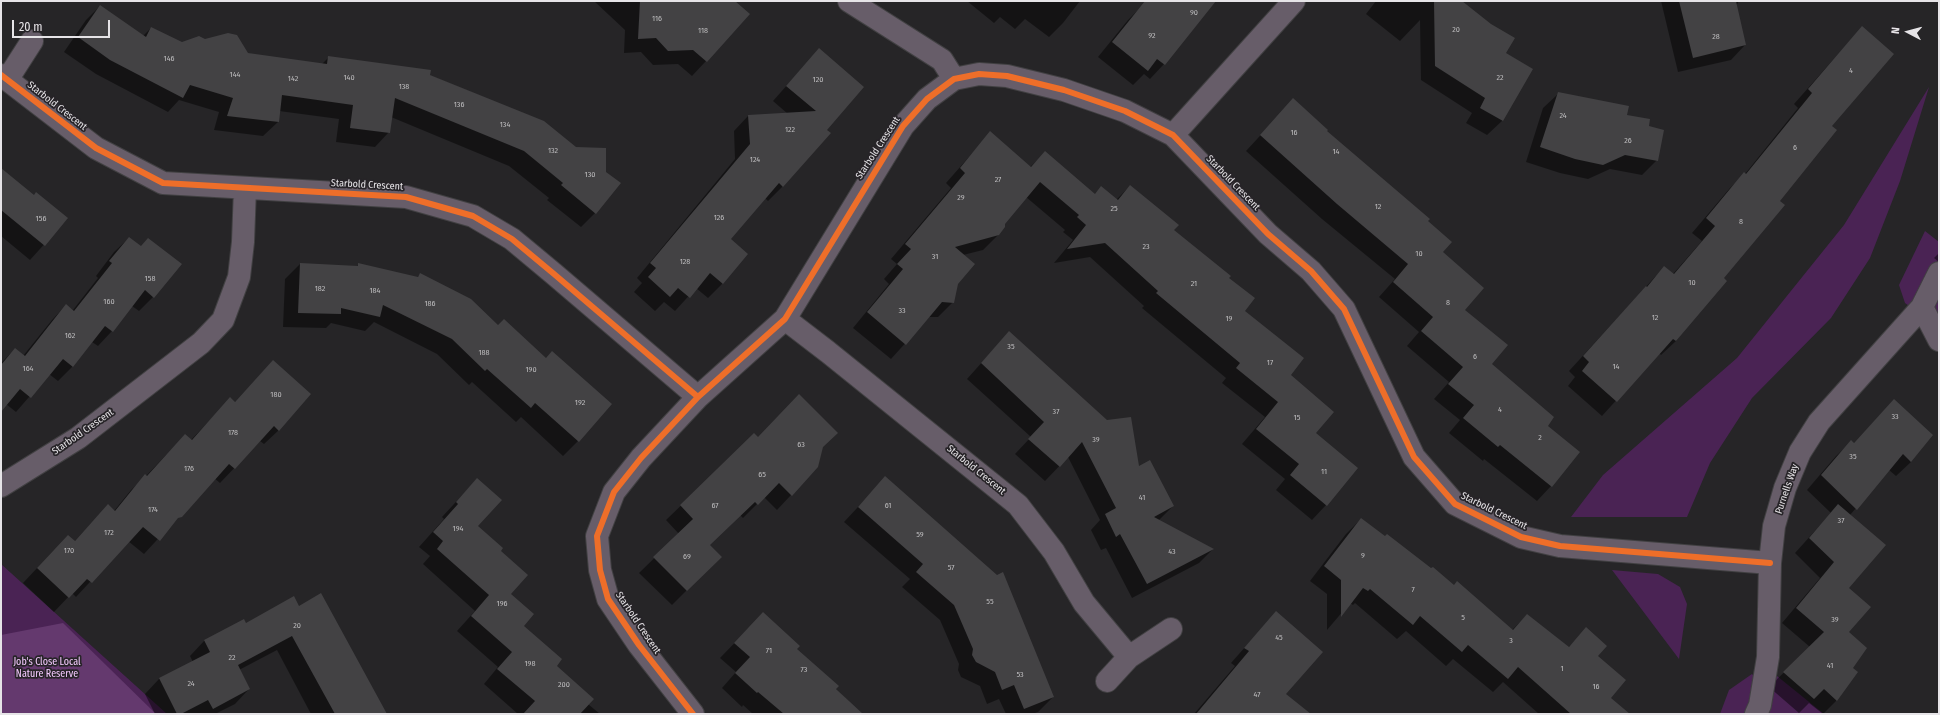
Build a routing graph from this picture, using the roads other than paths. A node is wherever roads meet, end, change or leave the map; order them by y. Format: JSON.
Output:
{"nodes":[{"id":1,"x":849,"y":1,"type":"edge"},
{"id":2,"x":1294,"y":1,"type":"edge"},
{"id":3,"x":32,"y":41,"type":"dead end"},
{"id":4,"x":4,"y":77,"type":"edge"},
{"id":5,"x":954,"y":79,"type":"junction"},
{"id":6,"x":1173,"y":135,"type":"junction"},
{"id":7,"x":245,"y":188,"type":"junction"},
{"id":8,"x":1939,"y":273,"type":"edge"},
{"id":9,"x":1922,"y":307,"type":"junction"},
{"id":10,"x":785,"y":319,"type":"junction"},
{"id":11,"x":1939,"y":340,"type":"edge"},
{"id":12,"x":698,"y":397,"type":"junction"},
{"id":13,"x":1,"y":486,"type":"edge"},
{"id":14,"x":1770,"y":563,"type":"junction"},
{"id":15,"x":1170,"y":629,"type":"dead end"},
{"id":16,"x":1129,"y":657,"type":"junction"},
{"id":17,"x":1107,"y":682,"type":"dead end"},
{"id":18,"x":694,"y":714,"type":"edge"},
{"id":19,"x":1756,"y":714,"type":"edge"}],
"edges":[{"from":1,"to":5,"type":"street"},
{"from":2,"to":6,"type":"street"},
{"from":3,"to":4,"type":"street","name":"Starbold Crescent"},
{"from":4,"to":7,"type":"street","name":"Starbold Crescent"},
{"from":5,"to":6,"type":"street","name":"Starbold Crescent"},
{"from":5,"to":10,"type":"street","name":"Starbold Crescent"},
{"from":6,"to":14,"type":"street","name":"Starbold Crescent"},
{"from":7,"to":12,"type":"street","name":"Starbold Crescent"},
{"from":7,"to":13,"type":"street","name":"Starbold Crescent"},
{"from":8,"to":9,"type":"street","name":"Purnells Way"},
{"from":9,"to":11,"type":"street"},
{"from":9,"to":14,"type":"street","name":"Purnells Way"},
{"from":10,"to":12,"type":"street","name":"Starbold Crescent"},
{"from":10,"to":16,"type":"street","name":"Starbold Crescent"},
{"from":12,"to":18,"type":"street","name":"Starbold Crescent"},
{"from":14,"to":19,"type":"street","name":"Purnells Way"},
{"from":15,"to":16,"type":"street"},
{"from":16,"to":17,"type":"street"}]}
